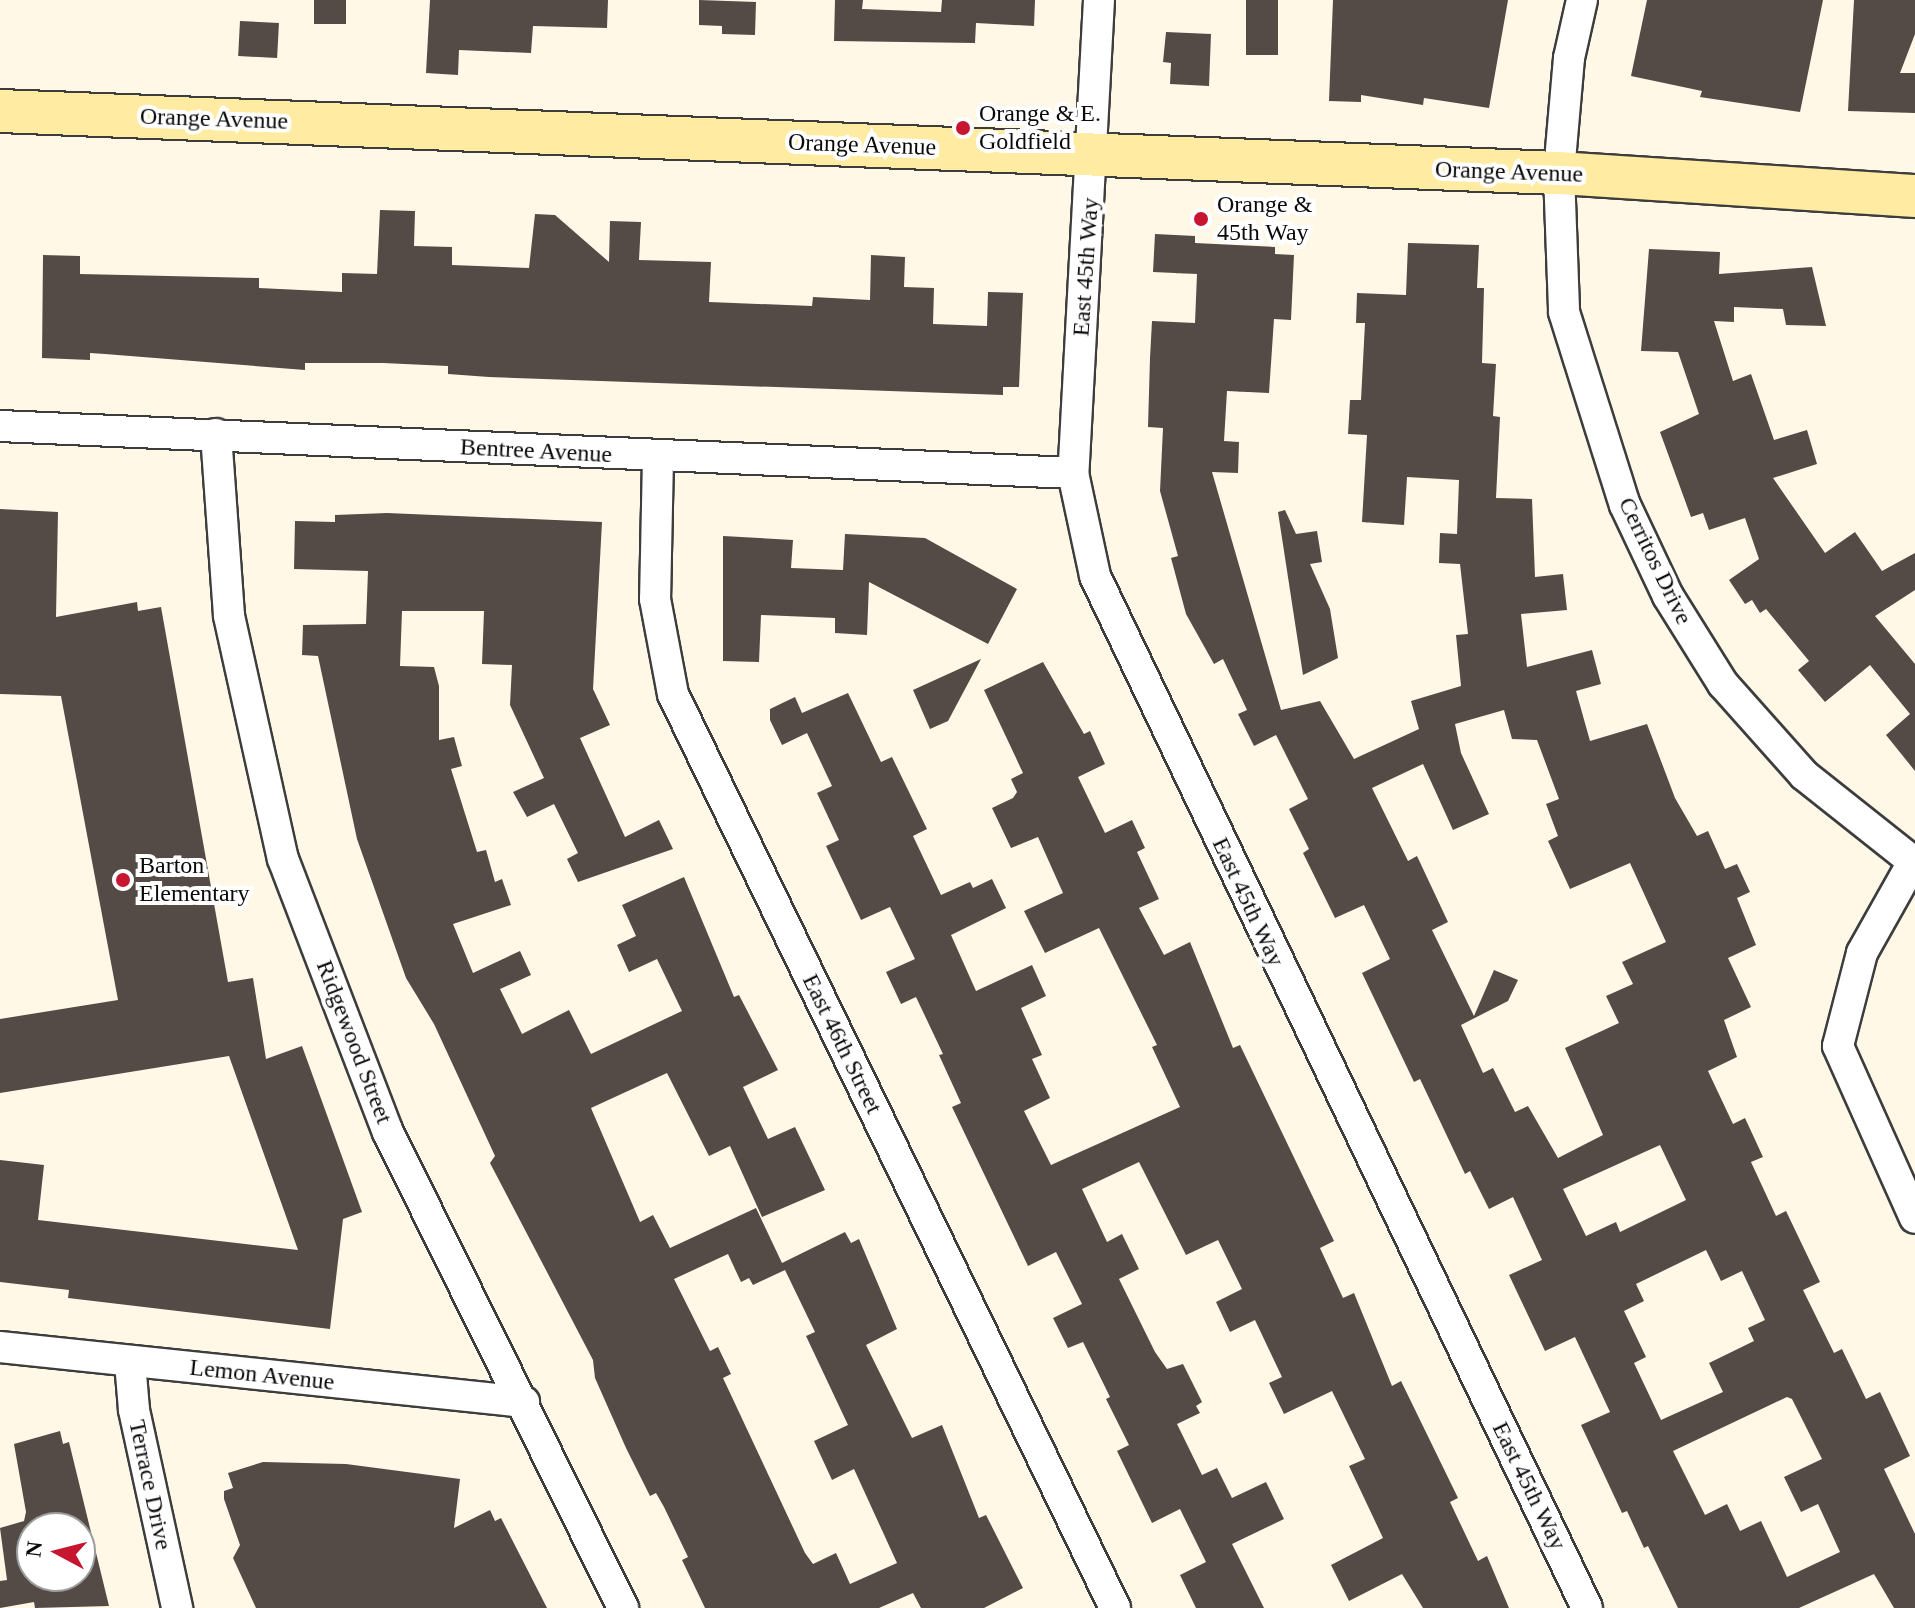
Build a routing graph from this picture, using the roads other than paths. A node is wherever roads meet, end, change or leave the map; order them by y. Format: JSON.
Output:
{"nodes":[{"id":1,"x":1099,"y":0,"type":"edge"},
{"id":2,"x":1582,"y":0,"type":"edge"},
{"id":3,"x":0,"y":111,"type":"edge"},
{"id":4,"x":1093,"y":156,"type":"junction"},
{"id":5,"x":1559,"y":173,"type":"junction"},
{"id":6,"x":1915,"y":196,"type":"edge"},
{"id":7,"x":0,"y":426,"type":"edge"},
{"id":8,"x":216,"y":434,"type":"junction"},
{"id":9,"x":658,"y":458,"type":"junction"},
{"id":10,"x":1073,"y":473,"type":"junction"},
{"id":11,"x":1914,"y":863,"type":"edge"},
{"id":12,"x":1915,"y":1218,"type":"edge"},
{"id":13,"x":0,"y":1347,"type":"edge"},
{"id":14,"x":130,"y":1362,"type":"junction"},
{"id":15,"x":524,"y":1402,"type":"junction"},
{"id":16,"x":177,"y":1608,"type":"edge"},
{"id":17,"x":623,"y":1608,"type":"edge"},
{"id":18,"x":1115,"y":1608,"type":"edge"},
{"id":19,"x":1587,"y":1608,"type":"edge"}],
"edges":[{"from":1,"to":4,"type":"street","name":"East 45th Way"},
{"from":2,"to":5,"type":"street","name":"Cerritos Drive"},
{"from":3,"to":4,"type":"street","name":"Orange Avenue"},
{"from":4,"to":5,"type":"street","name":"Orange Avenue"},
{"from":4,"to":10,"type":"street","name":"East 45th Way"},
{"from":5,"to":6,"type":"street","name":"Orange Avenue"},
{"from":5,"to":11,"type":"street","name":"Cerritos Drive"},
{"from":7,"to":8,"type":"street","name":"Bentree Avenue"},
{"from":8,"to":9,"type":"street","name":"Bentree Avenue"},
{"from":8,"to":15,"type":"street","name":"Ridgewood Street"},
{"from":9,"to":10,"type":"street","name":"Bentree Avenue"},
{"from":9,"to":18,"type":"street","name":"East 46th Street"},
{"from":10,"to":19,"type":"street","name":"East 45th Way"},
{"from":11,"to":12,"type":"street"},
{"from":13,"to":14,"type":"street","name":"Lemon Avenue"},
{"from":14,"to":15,"type":"street","name":"Lemon Avenue"},
{"from":14,"to":16,"type":"street","name":"Terrace Drive"},
{"from":15,"to":17,"type":"street","name":"Ridgewood Street"}]}
